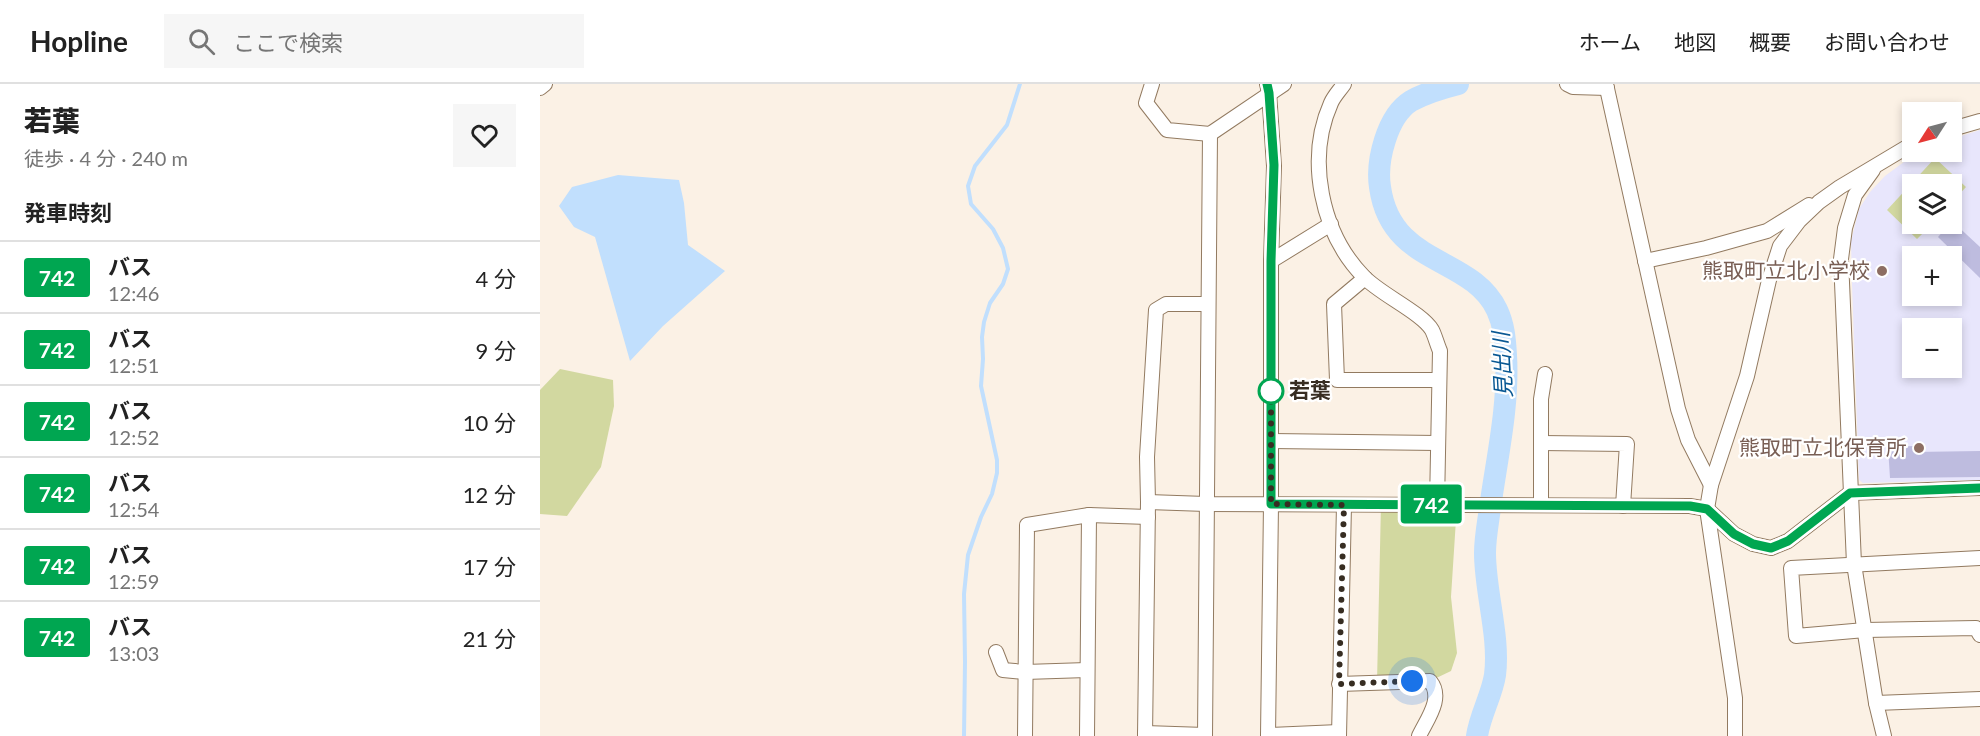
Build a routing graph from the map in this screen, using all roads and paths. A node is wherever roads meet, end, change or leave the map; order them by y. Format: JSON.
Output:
{"nodes":[{"id":1,"x":544,"y":84,"type":"edge"},
{"id":2,"x":1152,"y":84,"type":"edge"},
{"id":3,"x":1284,"y":84,"type":"edge"},
{"id":4,"x":1344,"y":84,"type":"edge"},
{"id":5,"x":1567,"y":84,"type":"edge"},
{"id":6,"x":1606,"y":86,"type":"edge"},
{"id":7,"x":540,"y":88,"type":"edge"},
{"id":8,"x":1268,"y":88,"type":"edge"},
{"id":9,"x":1980,"y":121,"type":"edge"},
{"id":10,"x":1962,"y":126,"type":"edge"},
{"id":11,"x":1210,"y":134,"type":"junction"},
{"id":12,"x":1902,"y":150,"type":"edge"},
{"id":13,"x":1876,"y":165,"type":"junction"},
{"id":14,"x":1819,"y":202,"type":"junction"},
{"id":15,"x":1331,"y":224,"type":"junction"},
{"id":16,"x":1271,"y":261,"type":"junction"},
{"id":17,"x":1645,"y":261,"type":"junction"},
{"id":18,"x":1365,"y":279,"type":"junction"},
{"id":19,"x":1208,"y":303,"type":"junction"},
{"id":20,"x":1545,"y":374,"type":"dead end"},
{"id":21,"x":1439,"y":380,"type":"junction"},
{"id":22,"x":1271,"y":441,"type":"junction"},
{"id":23,"x":1438,"y":443,"type":"junction"},
{"id":24,"x":1541,"y":443,"type":"junction"},
{"id":25,"x":1711,"y":485,"type":"junction"},
{"id":26,"x":1980,"y":488,"type":"edge"},
{"id":27,"x":1850,"y":493,"type":"junction"},
{"id":28,"x":1148,"y":502,"type":"junction"},
{"id":29,"x":1206,"y":504,"type":"junction"},
{"id":30,"x":1271,"y":504,"type":"junction"},
{"id":31,"x":1437,"y":504,"type":"junction"},
{"id":32,"x":1344,"y":505,"type":"junction"},
{"id":33,"x":1541,"y":506,"type":"junction"},
{"id":34,"x":1623,"y":506,"type":"junction"},
{"id":35,"x":1707,"y":509,"type":"junction"},
{"id":36,"x":1089,"y":516,"type":"junction"},
{"id":37,"x":1148,"y":517,"type":"junction"},
{"id":38,"x":1980,"y":558,"type":"edge"},
{"id":39,"x":1854,"y":564,"type":"junction"},
{"id":40,"x":1865,"y":630,"type":"junction"},
{"id":41,"x":1980,"y":635,"type":"edge"},
{"id":42,"x":996,"y":652,"type":"dead end"},
{"id":43,"x":1087,"y":670,"type":"junction"},
{"id":44,"x":1024,"y":672,"type":"junction"},
{"id":45,"x":1339,"y":684,"type":"junction"},
{"id":46,"x":1980,"y":699,"type":"edge"},
{"id":47,"x":1876,"y":704,"type":"junction"},
{"id":48,"x":1339,"y":734,"type":"edge"},
{"id":49,"x":1145,"y":735,"type":"edge"},
{"id":50,"x":1025,"y":736,"type":"edge"},
{"id":51,"x":1087,"y":736,"type":"edge"},
{"id":52,"x":1205,"y":736,"type":"edge"},
{"id":53,"x":1269,"y":736,"type":"edge"},
{"id":54,"x":1419,"y":736,"type":"edge"},
{"id":55,"x":1735,"y":736,"type":"edge"},
{"id":56,"x":1884,"y":736,"type":"edge"}],
"edges":[{"from":1,"to":7,"type":"street"},
{"from":2,"to":11,"type":"street"},
{"from":3,"to":8,"type":"street"},
{"from":4,"to":15,"type":"street"},
{"from":5,"to":6,"type":"street"},
{"from":6,"to":17,"type":"street"},
{"from":8,"to":11,"type":"street"},
{"from":8,"to":16,"type":"street"},
{"from":9,"to":10,"type":"street"},
{"from":11,"to":19,"type":"street"},
{"from":12,"to":13,"type":"street"},
{"from":13,"to":14,"type":"street"},
{"from":13,"to":27,"type":"street"},
{"from":14,"to":17,"type":"street"},
{"from":14,"to":25,"type":"street"},
{"from":15,"to":16,"type":"street"},
{"from":15,"to":18,"type":"street"},
{"from":16,"to":22,"type":"street"},
{"from":17,"to":25,"type":"street"},
{"from":18,"to":21,"type":"street"},
{"from":18,"to":21,"type":"street"},
{"from":19,"to":28,"type":"street"},
{"from":19,"to":29,"type":"street"},
{"from":20,"to":24,"type":"street"},
{"from":21,"to":23,"type":"street"},
{"from":22,"to":23,"type":"street"},
{"from":22,"to":30,"type":"street"},
{"from":23,"to":31,"type":"street"},
{"from":24,"to":33,"type":"street"},
{"from":24,"to":34,"type":"street"},
{"from":25,"to":35,"type":"street"},
{"from":26,"to":27,"type":"street"},
{"from":27,"to":35,"type":"street"},
{"from":27,"to":39,"type":"street"},
{"from":28,"to":29,"type":"street"},
{"from":28,"to":37,"type":"street"},
{"from":29,"to":30,"type":"street"},
{"from":29,"to":52,"type":"street"},
{"from":30,"to":32,"type":"street"},
{"from":30,"to":53,"type":"street"},
{"from":31,"to":32,"type":"street"},
{"from":31,"to":33,"type":"street"},
{"from":32,"to":45,"type":"street"},
{"from":33,"to":34,"type":"street"},
{"from":34,"to":35,"type":"street"},
{"from":35,"to":55,"type":"street"},
{"from":36,"to":37,"type":"street"},
{"from":36,"to":43,"type":"street"},
{"from":36,"to":44,"type":"street"},
{"from":37,"to":49,"type":"street"},
{"from":38,"to":39,"type":"street"},
{"from":39,"to":40,"type":"street"},
{"from":39,"to":40,"type":"street"},
{"from":40,"to":41,"type":"street"},
{"from":40,"to":47,"type":"street"},
{"from":42,"to":44,"type":"street"},
{"from":43,"to":44,"type":"street"},
{"from":43,"to":51,"type":"street"},
{"from":44,"to":50,"type":"street"},
{"from":45,"to":48,"type":"street"},
{"from":45,"to":54,"type":"street"},
{"from":46,"to":47,"type":"street"},
{"from":47,"to":56,"type":"street"},
{"from":48,"to":53,"type":"street"},
{"from":49,"to":52,"type":"street"}]}
